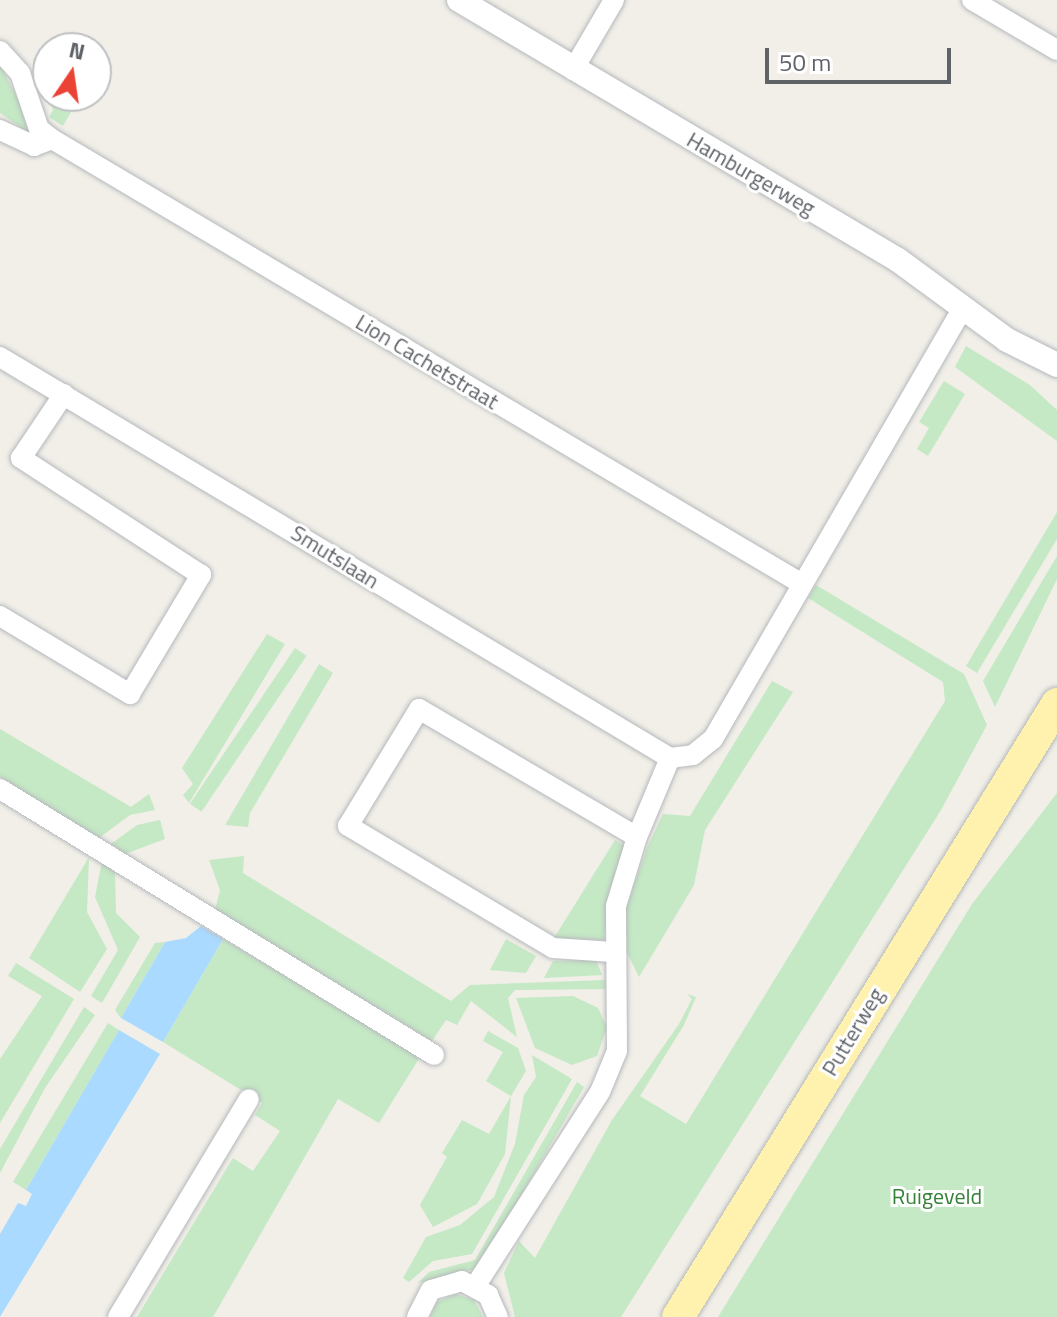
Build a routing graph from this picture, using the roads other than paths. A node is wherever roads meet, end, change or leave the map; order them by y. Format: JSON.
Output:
{"nodes":[{"id":1,"x":459,"y":0,"type":"edge"},
{"id":2,"x":614,"y":0,"type":"edge"},
{"id":3,"x":985,"y":3,"type":"edge"},
{"id":4,"x":1057,"y":50,"type":"edge"},
{"id":5,"x":0,"y":51,"type":"edge"},
{"id":6,"x":573,"y":70,"type":"junction"},
{"id":7,"x":0,"y":130,"type":"edge"},
{"id":8,"x":52,"y":139,"type":"junction"},
{"id":9,"x":962,"y":309,"type":"junction"},
{"id":10,"x":0,"y":357,"type":"edge"},
{"id":11,"x":1047,"y":361,"type":"edge"},
{"id":12,"x":1057,"y":379,"type":"edge"},
{"id":13,"x":64,"y":394,"type":"junction"},
{"id":14,"x":802,"y":584,"type":"junction"},
{"id":15,"x":0,"y":616,"type":"edge"},
{"id":16,"x":1057,"y":693,"type":"edge"},
{"id":17,"x":1057,"y":704,"type":"edge"},
{"id":18,"x":1029,"y":747,"type":"junction"},
{"id":19,"x":670,"y":758,"type":"junction"},
{"id":20,"x":0,"y":789,"type":"edge"},
{"id":21,"x":637,"y":837,"type":"junction"},
{"id":22,"x":613,"y":952,"type":"junction"},
{"id":23,"x":434,"y":1055,"type":"dead end"},
{"id":24,"x":249,"y":1099,"type":"dead end"},
{"id":25,"x":476,"y":1285,"type":"junction"},
{"id":26,"x":118,"y":1317,"type":"edge"},
{"id":27,"x":417,"y":1317,"type":"edge"},
{"id":28,"x":498,"y":1317,"type":"edge"},
{"id":29,"x":678,"y":1317,"type":"edge"}],
"edges":[{"from":1,"to":6,"type":"street","name":"Hamburgerweg"},
{"from":2,"to":6,"type":"street"},
{"from":3,"to":4,"type":"street"},
{"from":5,"to":8,"type":"street","name":"Lion Cachetstraat"},
{"from":6,"to":9,"type":"street","name":"Hamburgerweg"},
{"from":7,"to":8,"type":"street","name":"Lion Cachetstraat"},
{"from":8,"to":14,"type":"street","name":"Lion Cachetstraat"},
{"from":9,"to":11,"type":"street","name":"Hamburgerweg"},
{"from":9,"to":14,"type":"street"},
{"from":10,"to":13,"type":"street","name":"Smutslaan"},
{"from":11,"to":12,"type":"street","name":"Hamburgerweg"},
{"from":13,"to":15,"type":"street"},
{"from":13,"to":19,"type":"street","name":"Smutslaan"},
{"from":14,"to":19,"type":"street"},
{"from":16,"to":18,"type":"main road","name":"Putterweg"},
{"from":17,"to":18,"type":"main road","name":"Putterweg"},
{"from":18,"to":29,"type":"main road","name":"Putterweg"},
{"from":19,"to":21,"type":"street"},
{"from":20,"to":23,"type":"street"},
{"from":21,"to":22,"type":"street"},
{"from":21,"to":22,"type":"street"},
{"from":22,"to":25,"type":"street"},
{"from":24,"to":26,"type":"street"},
{"from":25,"to":27,"type":"street"},
{"from":25,"to":28,"type":"street"}]}
